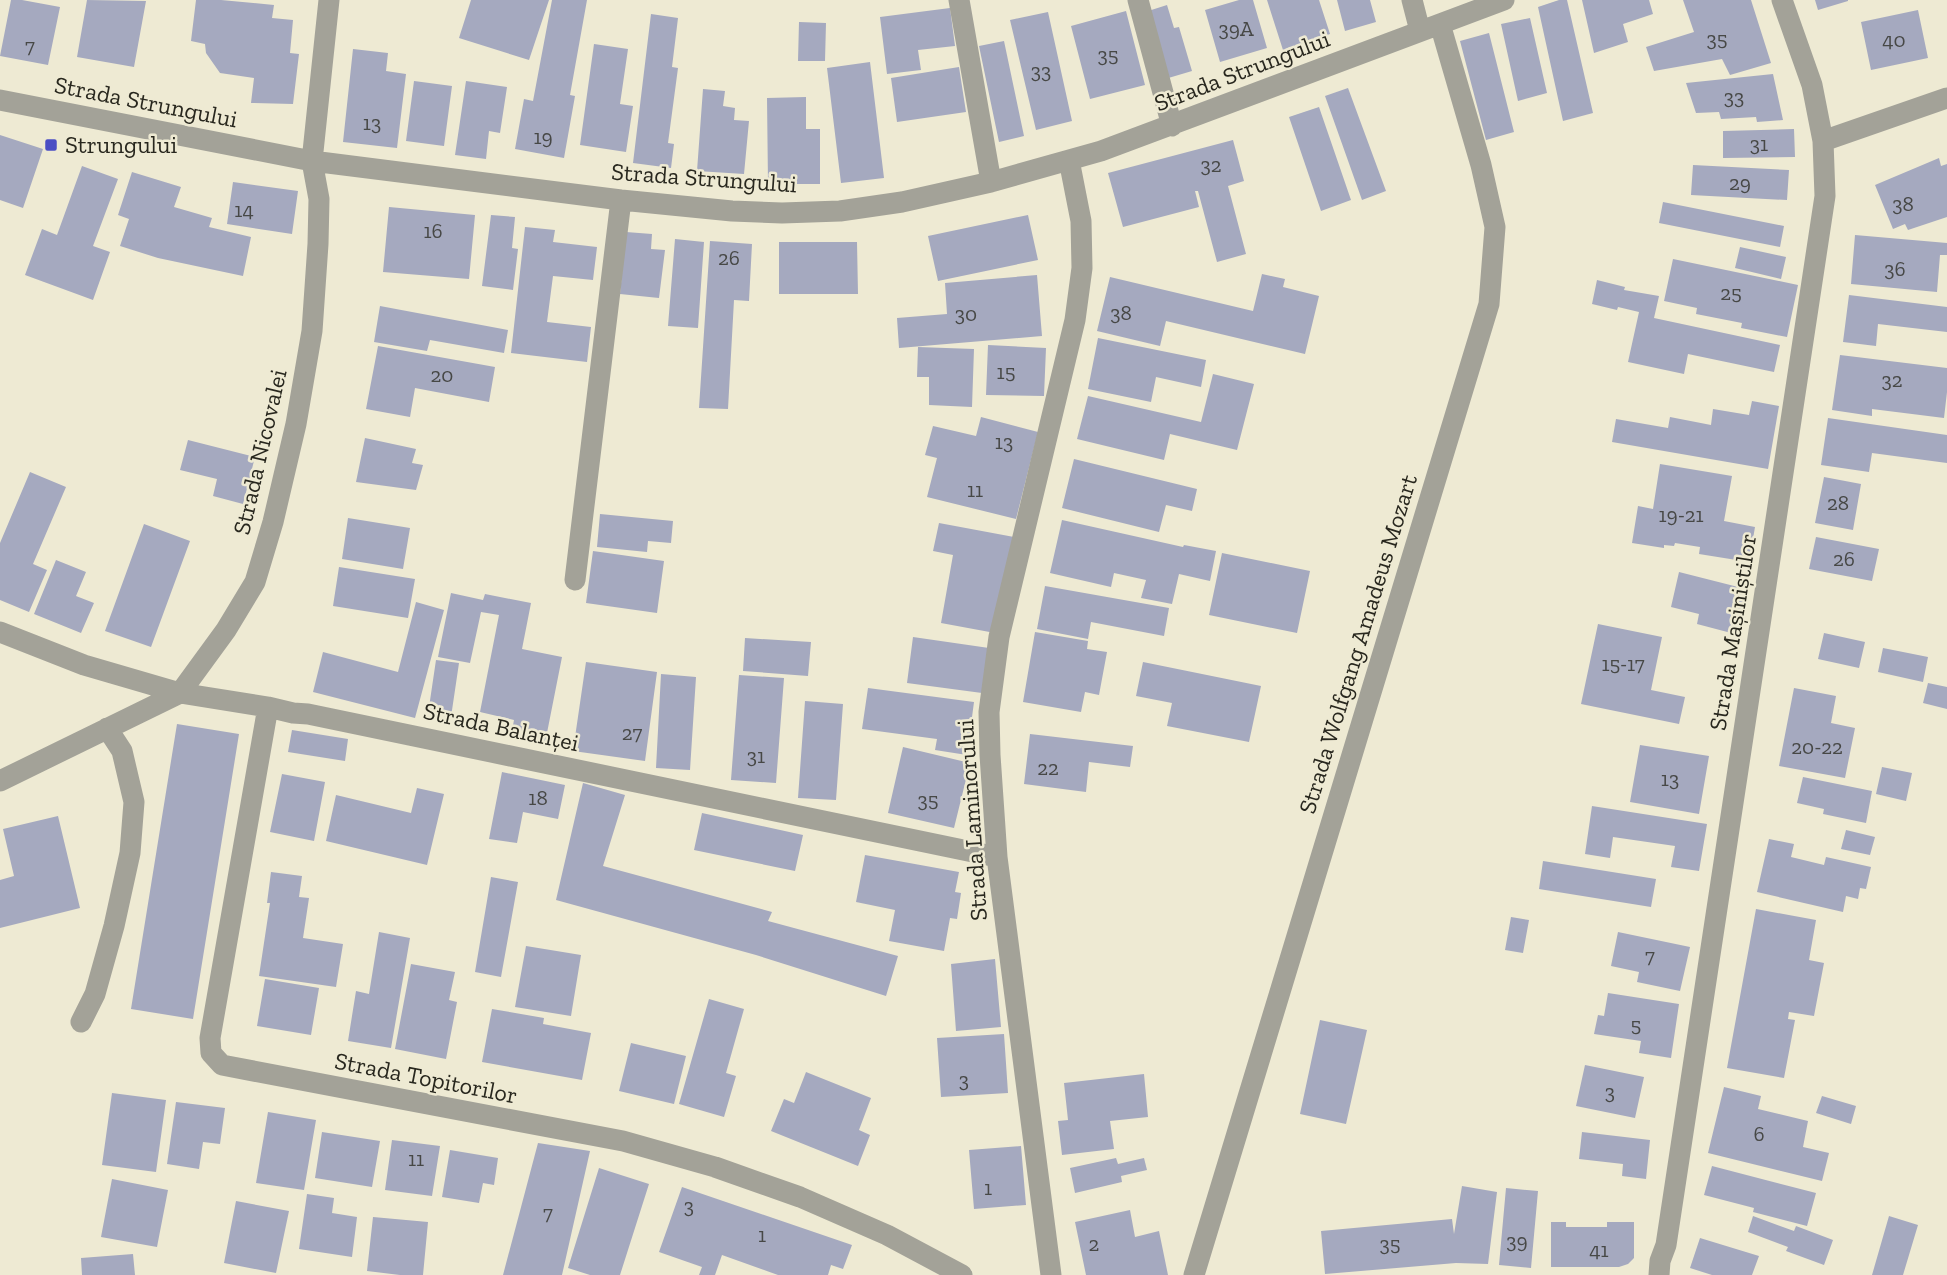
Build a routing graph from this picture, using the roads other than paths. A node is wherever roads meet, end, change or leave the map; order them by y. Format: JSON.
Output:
{"nodes":[{"id":1,"x":328,"y":0,"type":"edge"},
{"id":2,"x":959,"y":0,"type":"edge"},
{"id":3,"x":1138,"y":0,"type":"edge"},
{"id":4,"x":1412,"y":0,"type":"edge"},
{"id":5,"x":1504,"y":0,"type":"edge"},
{"id":6,"x":1782,"y":0,"type":"edge"},
{"id":7,"x":1430,"y":28,"type":"junction"},
{"id":8,"x":1947,"y":98,"type":"edge"},
{"id":9,"x":0,"y":100,"type":"edge"},
{"id":10,"x":1172,"y":126,"type":"junction"},
{"id":11,"x":1823,"y":141,"type":"junction"},
{"id":12,"x":1069,"y":160,"type":"junction"},
{"id":13,"x":312,"y":161,"type":"junction"},
{"id":14,"x":991,"y":182,"type":"junction"},
{"id":15,"x":621,"y":200,"type":"junction"},
{"id":16,"x":575,"y":580,"type":"dead end"},
{"id":17,"x":0,"y":632,"type":"edge"},
{"id":18,"x":180,"y":693,"type":"junction"},
{"id":19,"x":268,"y":707,"type":"junction"},
{"id":20,"x":107,"y":728,"type":"junction"},
{"id":21,"x":0,"y":780,"type":"edge"},
{"id":22,"x":998,"y":857,"type":"junction"},
{"id":23,"x":81,"y":1023,"type":"dead end"},
{"id":24,"x":962,"y":1275,"type":"edge"},
{"id":25,"x":1051,"y":1275,"type":"edge"},
{"id":26,"x":1194,"y":1275,"type":"edge"},
{"id":27,"x":1659,"y":1275,"type":"edge"}],
"edges":[{"from":1,"to":13,"type":"street","name":"Strada Nicovalei"},
{"from":2,"to":14,"type":"street"},
{"from":3,"to":10,"type":"street"},
{"from":4,"to":7,"type":"street","name":"Strada Wolfgang Amadeus Mozart"},
{"from":5,"to":7,"type":"street","name":"Strada Strungului"},
{"from":6,"to":11,"type":"street","name":"Strada Mașiniștilor"},
{"from":7,"to":10,"type":"street","name":"Strada Strungului"},
{"from":7,"to":26,"type":"street","name":"Strada Wolfgang Amadeus Mozart"},
{"from":8,"to":11,"type":"street"},
{"from":9,"to":13,"type":"street","name":"Strada Strungului"},
{"from":10,"to":12,"type":"street","name":"Strada Strungului"},
{"from":11,"to":27,"type":"street","name":"Strada Mașiniștilor"},
{"from":12,"to":14,"type":"street","name":"Strada Strungului"},
{"from":12,"to":22,"type":"street","name":"Strada Laminorului"},
{"from":13,"to":15,"type":"street","name":"Strada Strungului"},
{"from":13,"to":18,"type":"street","name":"Strada Nicovalei"},
{"from":14,"to":15,"type":"street","name":"Strada Strungului"},
{"from":15,"to":16,"type":"street"},
{"from":17,"to":18,"type":"street","name":"Strada Balanței"},
{"from":18,"to":19,"type":"street","name":"Strada Balanței"},
{"from":18,"to":20,"type":"street","name":"Strada Nicovalei"},
{"from":19,"to":22,"type":"street","name":"Strada Balanței"},
{"from":19,"to":24,"type":"street","name":"Strada Topitorilor"},
{"from":20,"to":21,"type":"street","name":"Strada Nicovalei"},
{"from":20,"to":23,"type":"street"},
{"from":22,"to":25,"type":"street","name":"Strada Laminorului"}]}
